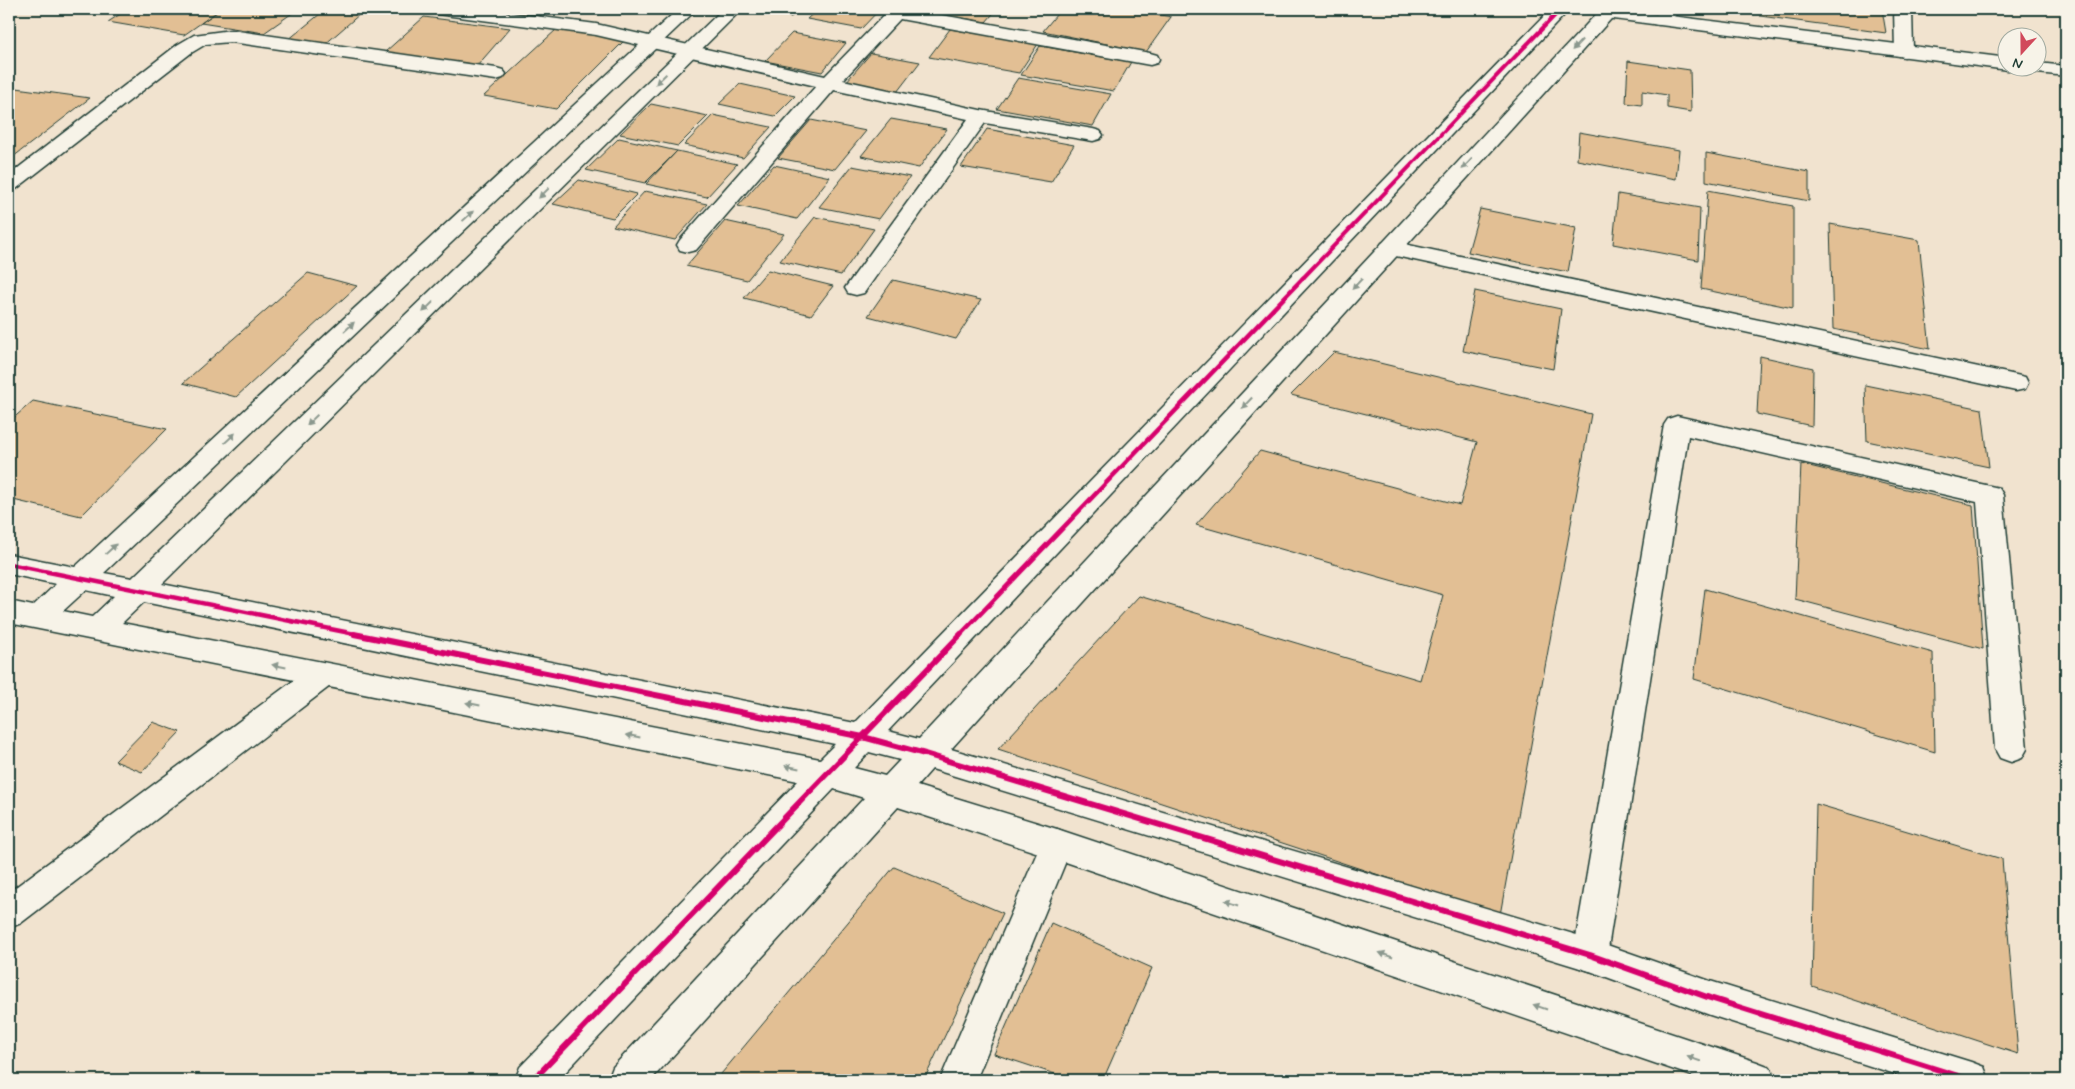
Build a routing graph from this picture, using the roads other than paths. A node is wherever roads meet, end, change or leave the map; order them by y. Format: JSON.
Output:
{"nodes":[{"id":1,"x":438,"y":9,"type":"edge"},
{"id":2,"x":688,"y":9,"type":"edge"},
{"id":3,"x":733,"y":9,"type":"edge"},
{"id":4,"x":1561,"y":9,"type":"edge"},
{"id":5,"x":1903,"y":9,"type":"edge"},
{"id":6,"x":468,"y":11,"type":"edge"},
{"id":7,"x":898,"y":11,"type":"edge"},
{"id":8,"x":1609,"y":11,"type":"edge"},
{"id":9,"x":1666,"y":14,"type":"edge"},
{"id":10,"x":655,"y":41,"type":"junction"},
{"id":11,"x":1904,"y":51,"type":"junction"},
{"id":12,"x":689,"y":52,"type":"junction"},
{"id":13,"x":1150,"y":59,"type":"dead end"},
{"id":14,"x":1998,"y":63,"type":"edge"},
{"id":15,"x":2048,"y":69,"type":"edge"},
{"id":16,"x":2064,"y":71,"type":"dead end"},
{"id":17,"x":496,"y":74,"type":"dead end"},
{"id":18,"x":830,"y":82,"type":"junction"},
{"id":19,"x":980,"y":116,"type":"junction"},
{"id":20,"x":1094,"y":135,"type":"dead end"},
{"id":21,"x":9,"y":186,"type":"edge"},
{"id":22,"x":688,"y":245,"type":"dead end"},
{"id":23,"x":1390,"y":248,"type":"junction"},
{"id":24,"x":856,"y":288,"type":"dead end"},
{"id":25,"x":2016,"y":383,"type":"dead end"},
{"id":26,"x":9,"y":564,"type":"edge"},
{"id":27,"x":80,"y":578,"type":"junction"},
{"id":28,"x":139,"y":589,"type":"junction"},
{"id":29,"x":9,"y":612,"type":"edge"},
{"id":30,"x":38,"y":618,"type":"junction"},
{"id":31,"x":97,"y":630,"type":"junction"},
{"id":32,"x":323,"y":675,"type":"junction"},
{"id":33,"x":864,"y":737,"type":"junction"},
{"id":34,"x":2011,"y":748,"type":"dead end"},
{"id":35,"x":926,"y":754,"type":"junction"},
{"id":36,"x":828,"y":774,"type":"junction"},
{"id":37,"x":890,"y":791,"type":"junction"},
{"id":38,"x":1057,"y":844,"type":"junction"},
{"id":39,"x":9,"y":912,"type":"edge"},
{"id":40,"x":1590,"y":956,"type":"junction"},
{"id":41,"x":533,"y":1080,"type":"edge"},
{"id":42,"x":626,"y":1080,"type":"edge"},
{"id":43,"x":958,"y":1080,"type":"edge"},
{"id":44,"x":1757,"y":1080,"type":"edge"},
{"id":45,"x":1971,"y":1080,"type":"edge"}],
"edges":[{"from":1,"to":6,"type":"street"},
{"from":2,"to":10,"type":"street"},
{"from":3,"to":12,"type":"street"},
{"from":4,"to":33,"type":"street"},
{"from":5,"to":11,"type":"street"},
{"from":6,"to":10,"type":"street"},
{"from":7,"to":13,"type":"street"},
{"from":7,"to":18,"type":"street"},
{"from":8,"to":9,"type":"street"},
{"from":8,"to":23,"type":"street","one_way":true},
{"from":9,"to":11,"type":"street"},
{"from":10,"to":12,"type":"street"},
{"from":27,"to":10,"type":"street","one_way":true},
{"from":11,"to":14,"type":"street"},
{"from":12,"to":18,"type":"street"},
{"from":12,"to":28,"type":"street","one_way":true},
{"from":15,"to":16,"type":"street"},
{"from":17,"to":21,"type":"street"},
{"from":18,"to":19,"type":"street"},
{"from":18,"to":22,"type":"street"},
{"from":19,"to":20,"type":"street"},
{"from":19,"to":24,"type":"street"},
{"from":23,"to":25,"type":"street"},
{"from":23,"to":35,"type":"street","one_way":true},
{"from":26,"to":27,"type":"street"},
{"from":27,"to":28,"type":"street"},
{"from":27,"to":30,"type":"street"},
{"from":28,"to":31,"type":"street"},
{"from":28,"to":33,"type":"street"},
{"from":29,"to":30,"type":"street"},
{"from":30,"to":31,"type":"street"},
{"from":32,"to":31,"type":"street","one_way":true},
{"from":36,"to":32,"type":"street","one_way":true},
{"from":32,"to":39,"type":"street"},
{"from":33,"to":35,"type":"street"},
{"from":33,"to":36,"type":"street"},
{"from":34,"to":40,"type":"street"},
{"from":35,"to":37,"type":"street"},
{"from":35,"to":40,"type":"street"},
{"from":36,"to":37,"type":"street"},
{"from":36,"to":41,"type":"street"},
{"from":37,"to":38,"type":"street"},
{"from":37,"to":42,"type":"street"},
{"from":38,"to":43,"type":"street"},
{"from":44,"to":38,"type":"street","one_way":true},
{"from":40,"to":45,"type":"street"}]}
